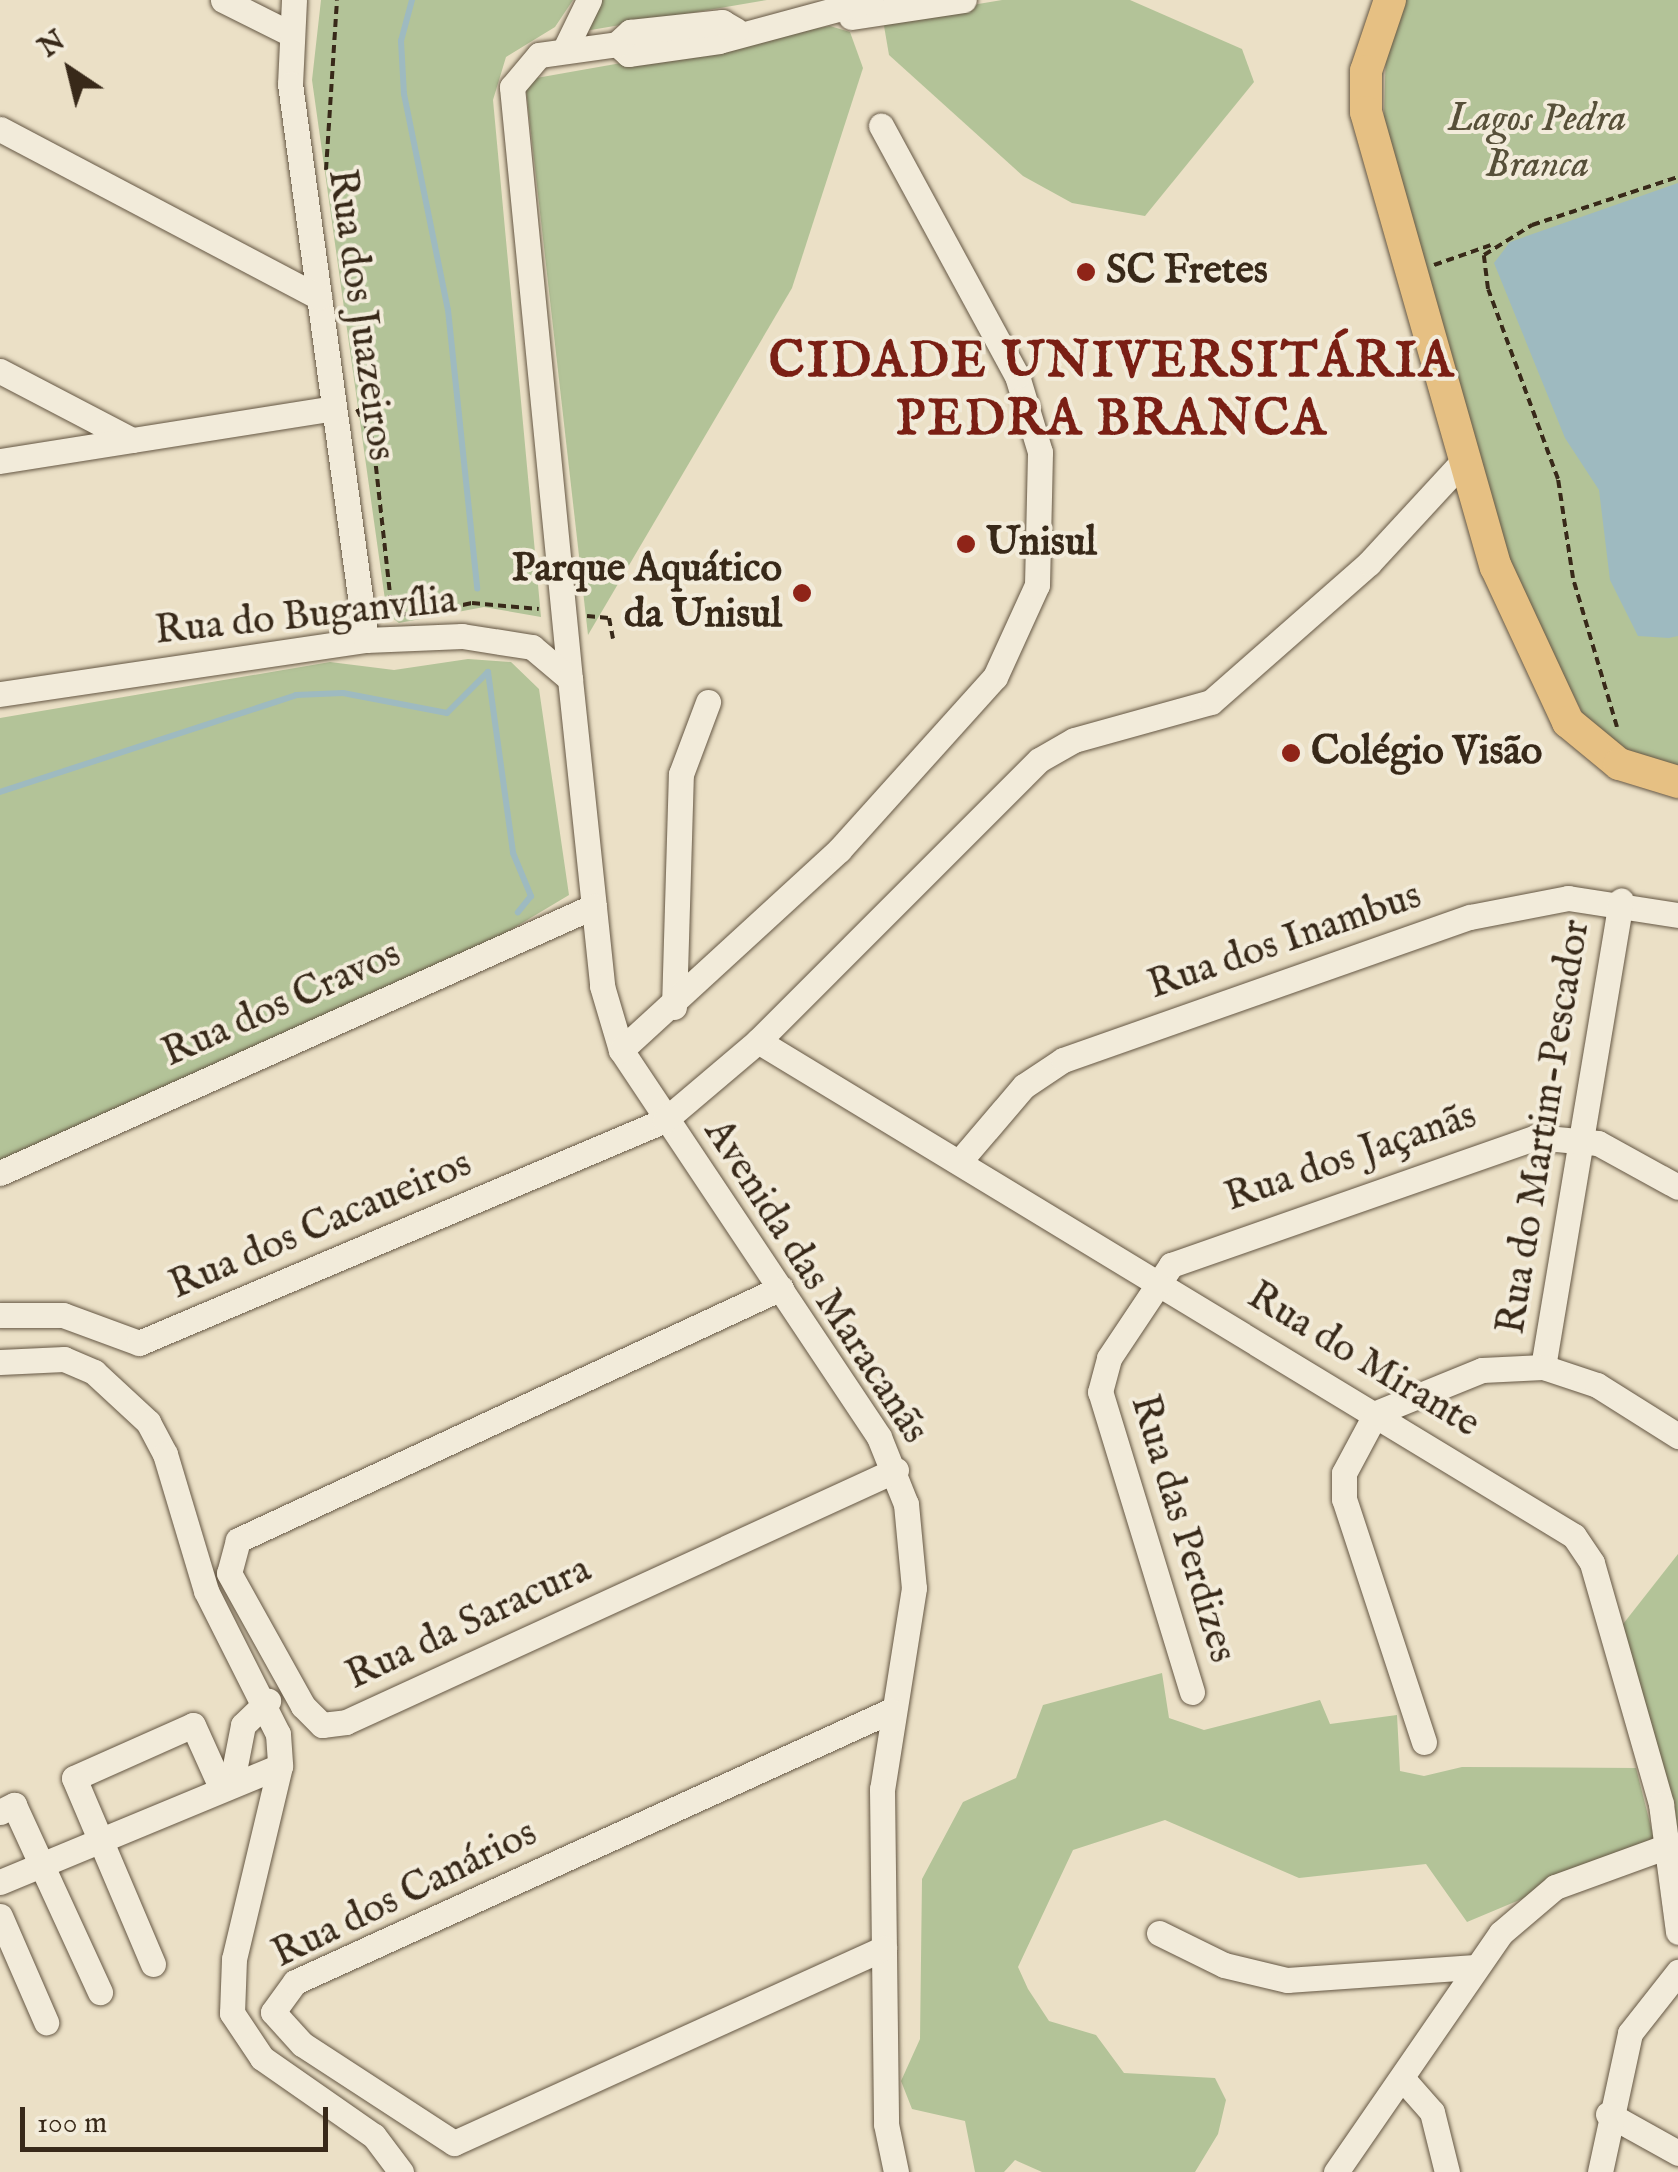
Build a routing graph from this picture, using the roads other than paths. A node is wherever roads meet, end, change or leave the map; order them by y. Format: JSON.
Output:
{"nodes":[{"id":1,"x":223,"y":0,"type":"edge"},
{"id":2,"x":294,"y":0,"type":"edge"},
{"id":3,"x":589,"y":0,"type":"edge"},
{"id":4,"x":871,"y":0,"type":"edge"},
{"id":5,"x":964,"y":0,"type":"edge"},
{"id":6,"x":1390,"y":0,"type":"edge"},
{"id":7,"x":836,"y":12,"type":"junction"},
{"id":8,"x":288,"y":33,"type":"junction"},
{"id":9,"x":564,"y":51,"type":"junction"},
{"id":10,"x":881,"y":126,"type":"dead end"},
{"id":11,"x":0,"y":129,"type":"edge"},
{"id":12,"x":319,"y":298,"type":"junction"},
{"id":13,"x":0,"y":370,"type":"edge"},
{"id":14,"x":342,"y":404,"type":"junction"},
{"id":15,"x":132,"y":440,"type":"junction"},
{"id":16,"x":0,"y":461,"type":"edge"},
{"id":17,"x":1463,"y":461,"type":"junction"},
{"id":18,"x":366,"y":640,"type":"junction"},
{"id":19,"x":570,"y":679,"type":"junction"},
{"id":20,"x":0,"y":694,"type":"edge"},
{"id":21,"x":708,"y":702,"type":"dead end"},
{"id":22,"x":1678,"y":782,"type":"edge"},
{"id":23,"x":1622,"y":900,"type":"junction"},
{"id":24,"x":594,"y":906,"type":"junction"},
{"id":25,"x":1678,"y":915,"type":"edge"},
{"id":26,"x":674,"y":1006,"type":"junction"},
{"id":27,"x":758,"y":1041,"type":"junction"},
{"id":28,"x":621,"y":1050,"type":"junction"},
{"id":29,"x":665,"y":1120,"type":"junction"},
{"id":30,"x":1581,"y":1139,"type":"junction"},
{"id":31,"x":959,"y":1162,"type":"junction"},
{"id":32,"x":0,"y":1173,"type":"edge"},
{"id":33,"x":1678,"y":1187,"type":"edge"},
{"id":34,"x":1156,"y":1280,"type":"junction"},
{"id":35,"x":781,"y":1288,"type":"junction"},
{"id":36,"x":0,"y":1316,"type":"edge"},
{"id":37,"x":0,"y":1362,"type":"edge"},
{"id":38,"x":1544,"y":1367,"type":"junction"},
{"id":39,"x":1376,"y":1412,"type":"junction"},
{"id":40,"x":1678,"y":1436,"type":"edge"},
{"id":41,"x":896,"y":1470,"type":"junction"},
{"id":42,"x":1192,"y":1692,"type":"dead end"},
{"id":43,"x":268,"y":1701,"type":"junction"},
{"id":44,"x":890,"y":1711,"type":"junction"},
{"id":45,"x":1424,"y":1742,"type":"dead end"},
{"id":46,"x":280,"y":1766,"type":"junction"},
{"id":47,"x":226,"y":1783,"type":"junction"},
{"id":48,"x":0,"y":1812,"type":"edge"},
{"id":49,"x":100,"y":1835,"type":"junction"},
{"id":50,"x":1665,"y":1847,"type":"junction"},
{"id":51,"x":40,"y":1863,"type":"junction"},
{"id":52,"x":0,"y":1882,"type":"edge"},
{"id":53,"x":0,"y":1916,"type":"edge"},
{"id":54,"x":1678,"y":1932,"type":"edge"},
{"id":55,"x":1160,"y":1933,"type":"dead end"},
{"id":56,"x":884,"y":1948,"type":"junction"},
{"id":57,"x":153,"y":1964,"type":"dead end"},
{"id":58,"x":1472,"y":1967,"type":"junction"},
{"id":59,"x":1678,"y":1972,"type":"edge"},
{"id":60,"x":100,"y":1992,"type":"dead end"},
{"id":61,"x":46,"y":2022,"type":"dead end"},
{"id":62,"x":1402,"y":2078,"type":"junction"},
{"id":63,"x":1608,"y":2114,"type":"junction"},
{"id":64,"x":1678,"y":2153,"type":"edge"},
{"id":65,"x":402,"y":2172,"type":"edge"},
{"id":66,"x":896,"y":2172,"type":"edge"},
{"id":67,"x":1336,"y":2172,"type":"edge"},
{"id":68,"x":1447,"y":2172,"type":"edge"},
{"id":69,"x":1600,"y":2172,"type":"edge"}],
"edges":[{"from":1,"to":8,"type":"street"},
{"from":2,"to":8,"type":"street","name":"Rua dos Juazeiros"},
{"from":3,"to":9,"type":"street"},
{"from":4,"to":7,"type":"street"},
{"from":5,"to":7,"type":"street"},
{"from":6,"to":17,"type":"main road"},
{"from":7,"to":9,"type":"street"},
{"from":8,"to":12,"type":"street","name":"Rua dos Juazeiros"},
{"from":9,"to":19,"type":"street"},
{"from":10,"to":26,"type":"street"},
{"from":11,"to":12,"type":"street"},
{"from":12,"to":14,"type":"street","name":"Rua dos Juazeiros"},
{"from":13,"to":15,"type":"street"},
{"from":14,"to":15,"type":"street"},
{"from":14,"to":18,"type":"street","name":"Rua dos Juazeiros"},
{"from":15,"to":16,"type":"street"},
{"from":17,"to":22,"type":"main road"},
{"from":17,"to":27,"type":"street","name":"Avenida das Maracanãs"},
{"from":18,"to":19,"type":"street","name":"Rua do Buganvília"},
{"from":18,"to":20,"type":"street","name":"Rua do Buganvília"},
{"from":19,"to":24,"type":"street"},
{"from":21,"to":26,"type":"street"},
{"from":23,"to":25,"type":"street","name":"Rua dos Inambus"},
{"from":23,"to":30,"type":"street","name":"Rua do Martim-Pescador"},
{"from":23,"to":31,"type":"street","name":"Rua dos Inambus"},
{"from":24,"to":28,"type":"street"},
{"from":24,"to":32,"type":"street","name":"Rua dos Cravos"},
{"from":26,"to":28,"type":"street"},
{"from":27,"to":29,"type":"street","name":"Avenida das Maracanãs"},
{"from":27,"to":31,"type":"street","name":"Rua do Mirante"},
{"from":28,"to":29,"type":"street"},
{"from":29,"to":35,"type":"street","name":"Avenida das Maracanãs"},
{"from":29,"to":36,"type":"street","name":"Rua dos Cacaueiros"},
{"from":30,"to":33,"type":"street"},
{"from":30,"to":34,"type":"street","name":"Rua dos Jaçanãs"},
{"from":30,"to":38,"type":"street","name":"Rua do Martim-Pescador"},
{"from":31,"to":34,"type":"street","name":"Rua do Mirante"},
{"from":34,"to":39,"type":"street","name":"Rua do Mirante"},
{"from":34,"to":42,"type":"street","name":"Rua das Perdizes"},
{"from":35,"to":41,"type":"street","name":"Avenida das Maracanãs"},
{"from":35,"to":41,"type":"street","name":"Rua da Saracura"},
{"from":37,"to":43,"type":"street"},
{"from":38,"to":39,"type":"street"},
{"from":38,"to":40,"type":"street"},
{"from":39,"to":45,"type":"street"},
{"from":39,"to":50,"type":"street","name":"Rua do Mirante"},
{"from":41,"to":44,"type":"street","name":"Avenida das Maracanãs"},
{"from":43,"to":46,"type":"street"},
{"from":43,"to":47,"type":"street"},
{"from":44,"to":56,"type":"street","name":"Avenida das Maracanãs"},
{"from":44,"to":56,"type":"street","name":"Rua dos Canários"},
{"from":46,"to":47,"type":"street"},
{"from":46,"to":65,"type":"street"},
{"from":47,"to":49,"type":"street"},
{"from":47,"to":49,"type":"street"},
{"from":48,"to":51,"type":"street"},
{"from":49,"to":51,"type":"street"},
{"from":49,"to":57,"type":"street"},
{"from":50,"to":54,"type":"street","name":"Rua do Mirante"},
{"from":50,"to":58,"type":"street"},
{"from":51,"to":52,"type":"street"},
{"from":51,"to":60,"type":"street"},
{"from":53,"to":61,"type":"street"},
{"from":55,"to":58,"type":"street"},
{"from":56,"to":66,"type":"street","name":"Avenida das Maracanãs"},
{"from":58,"to":62,"type":"street"},
{"from":59,"to":63,"type":"street"},
{"from":62,"to":67,"type":"street"},
{"from":62,"to":68,"type":"street"},
{"from":63,"to":64,"type":"street"},
{"from":63,"to":69,"type":"street"}]}
